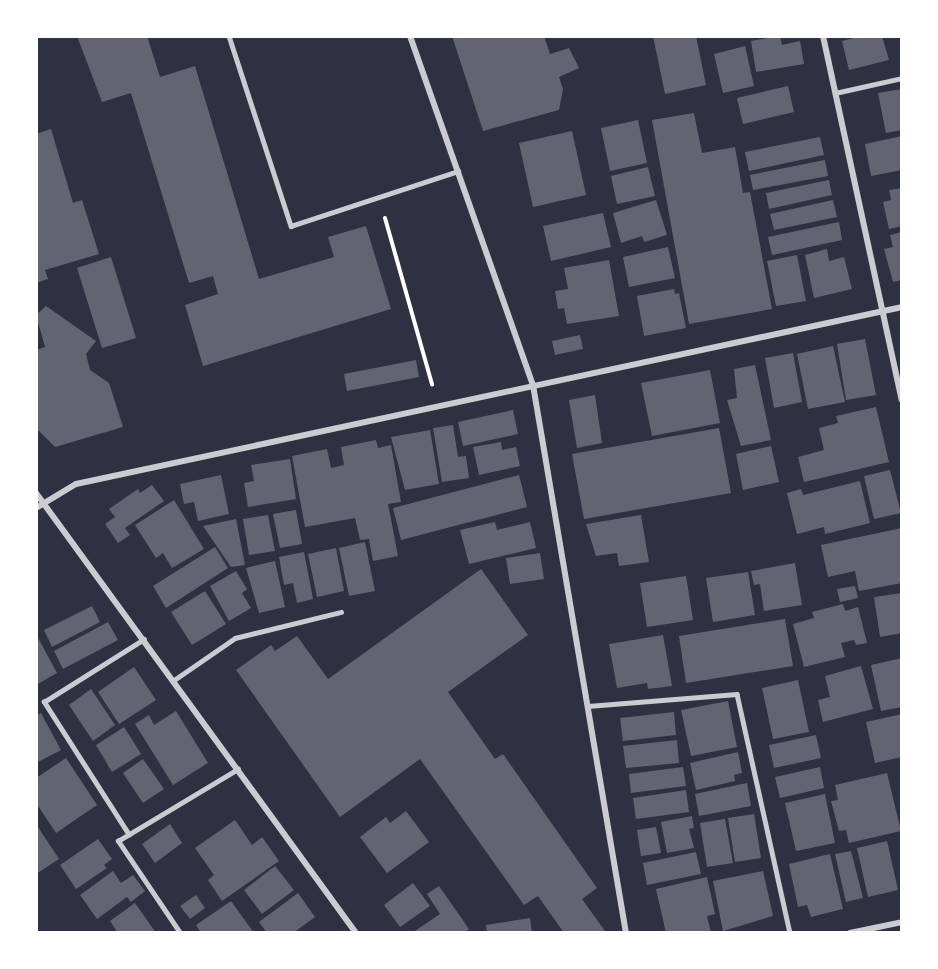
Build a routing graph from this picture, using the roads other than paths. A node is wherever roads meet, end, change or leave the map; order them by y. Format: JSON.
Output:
{"nodes":[{"id":1,"x":229,"y":36,"type":"edge"},
{"id":2,"x":410,"y":36,"type":"edge"},
{"id":3,"x":823,"y":36,"type":"edge"},
{"id":4,"x":902,"y":78,"type":"edge"},
{"id":5,"x":835,"y":93,"type":"junction"},
{"id":6,"x":458,"y":171,"type":"junction"},
{"id":7,"x":902,"y":307,"type":"edge"},
{"id":8,"x":883,"y":311,"type":"junction"},
{"id":9,"x":533,"y":385,"type":"junction"},
{"id":10,"x":902,"y":400,"type":"edge"},
{"id":11,"x":36,"y":493,"type":"edge"},
{"id":12,"x":45,"y":501,"type":"junction"},
{"id":13,"x":36,"y":508,"type":"edge"},
{"id":14,"x":341,"y":612,"type":"dead end"},
{"id":15,"x":144,"y":639,"type":"junction"},
{"id":16,"x":174,"y":680,"type":"junction"},
{"id":17,"x":588,"y":706,"type":"junction"},
{"id":18,"x":238,"y":769,"type":"junction"},
{"id":19,"x":129,"y":835,"type":"junction"},
{"id":20,"x":902,"y":922,"type":"edge"},
{"id":21,"x":868,"y":931,"type":"edge"},
{"id":22,"x":180,"y":933,"type":"edge"},
{"id":23,"x":356,"y":933,"type":"edge"},
{"id":24,"x":626,"y":933,"type":"edge"},
{"id":25,"x":790,"y":933,"type":"edge"},
{"id":26,"x":850,"y":933,"type":"edge"}],
"edges":[{"from":1,"to":6,"type":"lane"},
{"from":2,"to":6,"type":"street"},
{"from":3,"to":5,"type":"street"},
{"from":4,"to":5,"type":"lane"},
{"from":5,"to":8,"type":"street"},
{"from":6,"to":9,"type":"street"},
{"from":7,"to":8,"type":"street"},
{"from":8,"to":9,"type":"street"},
{"from":8,"to":10,"type":"street"},
{"from":9,"to":12,"type":"street"},
{"from":9,"to":17,"type":"street"},
{"from":11,"to":12,"type":"street"},
{"from":12,"to":13,"type":"street"},
{"from":12,"to":15,"type":"street"},
{"from":14,"to":16,"type":"lane"},
{"from":15,"to":16,"type":"street"},
{"from":15,"to":19,"type":"lane"},
{"from":16,"to":18,"type":"street"},
{"from":17,"to":24,"type":"street"},
{"from":17,"to":25,"type":"lane"},
{"from":18,"to":19,"type":"lane"},
{"from":18,"to":23,"type":"street"},
{"from":19,"to":22,"type":"lane"},
{"from":20,"to":21,"type":"street"},
{"from":21,"to":26,"type":"street"}]}
